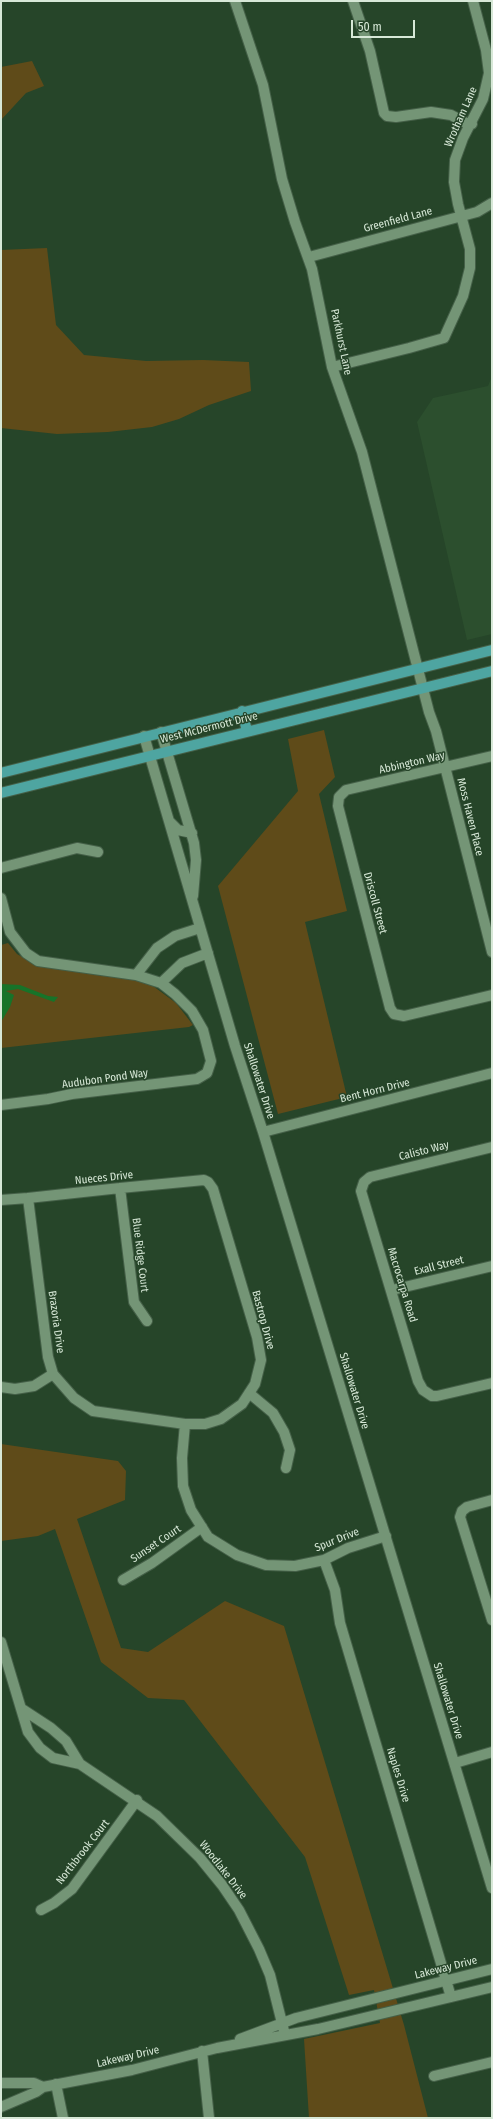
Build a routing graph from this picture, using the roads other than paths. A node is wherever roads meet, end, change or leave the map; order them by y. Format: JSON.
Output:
{"nodes":[{"id":1,"x":235,"y":1,"type":"edge"},
{"id":2,"x":353,"y":1,"type":"edge"},
{"id":3,"x":473,"y":1,"type":"edge"},
{"id":4,"x":491,"y":73,"type":"edge"},
{"id":5,"x":472,"y":124,"type":"junction"},
{"id":6,"x":492,"y":203,"type":"edge"},
{"id":7,"x":462,"y":216,"type":"junction"},
{"id":8,"x":308,"y":258,"type":"junction"},
{"id":9,"x":332,"y":366,"type":"junction"},
{"id":10,"x":492,"y":650,"type":"edge"},
{"id":11,"x":419,"y":668,"type":"junction"},
{"id":12,"x":492,"y":671,"type":"edge"},
{"id":13,"x":423,"y":688,"type":"junction"},
{"id":14,"x":242,"y":711,"type":"junction"},
{"id":15,"x":247,"y":731,"type":"junction"},
{"id":16,"x":161,"y":732,"type":"junction"},
{"id":17,"x":144,"y":736,"type":"junction"},
{"id":18,"x":166,"y":750,"type":"junction"},
{"id":19,"x":149,"y":755,"type":"junction"},
{"id":20,"x":492,"y":756,"type":"edge"},
{"id":21,"x":445,"y":767,"type":"junction"},
{"id":22,"x":1,"y":773,"type":"edge"},
{"id":23,"x":1,"y":793,"type":"edge"},
{"id":24,"x":339,"y":797,"type":"joint"},
{"id":25,"x":168,"y":820,"type":"junction"},
{"id":26,"x":192,"y":833,"type":"junction"},
{"id":27,"x":98,"y":852,"type":"dead end"},
{"id":28,"x":1,"y":868,"type":"edge"},
{"id":29,"x":1,"y":898,"type":"edge"},
{"id":30,"x":192,"y":902,"type":"junction"},
{"id":31,"x":200,"y":928,"type":"junction"},
{"id":32,"x":492,"y":952,"type":"edge"},
{"id":33,"x":208,"y":953,"type":"junction"},
{"id":34,"x":136,"y":975,"type":"junction"},
{"id":35,"x":161,"y":983,"type":"junction"},
{"id":36,"x":492,"y":995,"type":"edge"},
{"id":37,"x":492,"y":1073,"type":"edge"},
{"id":38,"x":1,"y":1105,"type":"edge"},
{"id":39,"x":263,"y":1132,"type":"junction"},
{"id":40,"x":492,"y":1147,"type":"edge"},
{"id":41,"x":208,"y":1182,"type":"joint"},
{"id":42,"x":364,"y":1182,"type":"joint"},
{"id":43,"x":120,"y":1188,"type":"junction"},
{"id":44,"x":28,"y":1198,"type":"junction"},
{"id":45,"x":1,"y":1200,"type":"edge"},
{"id":46,"x":492,"y":1266,"type":"edge"},
{"id":47,"x":392,"y":1290,"type":"junction"},
{"id":48,"x":147,"y":1321,"type":"dead end"},
{"id":49,"x":53,"y":1374,"type":"junction"},
{"id":50,"x":492,"y":1383,"type":"edge"},
{"id":51,"x":1,"y":1387,"type":"edge"},
{"id":52,"x":249,"y":1392,"type":"junction"},
{"id":53,"x":185,"y":1424,"type":"junction"},
{"id":54,"x":286,"y":1468,"type":"dead end"},
{"id":55,"x":492,"y":1500,"type":"edge"},
{"id":56,"x":202,"y":1527,"type":"junction"},
{"id":57,"x":386,"y":1536,"type":"junction"},
{"id":58,"x":324,"y":1560,"type":"junction"},
{"id":59,"x":123,"y":1580,"type":"dead end"},
{"id":60,"x":492,"y":1620,"type":"edge"},
{"id":61,"x":1,"y":1642,"type":"edge"},
{"id":62,"x":22,"y":1709,"type":"junction"},
{"id":63,"x":492,"y":1752,"type":"edge"},
{"id":64,"x":454,"y":1763,"type":"junction"},
{"id":65,"x":80,"y":1764,"type":"junction"},
{"id":66,"x":137,"y":1800,"type":"junction"},
{"id":67,"x":492,"y":1888,"type":"edge"},
{"id":68,"x":41,"y":1910,"type":"dead end"},
{"id":69,"x":492,"y":1969,"type":"edge"},
{"id":70,"x":446,"y":1981,"type":"junction"},
{"id":71,"x":492,"y":1987,"type":"edge"},
{"id":72,"x":384,"y":1997,"type":"junction"},
{"id":73,"x":451,"y":1997,"type":"junction"},
{"id":74,"x":387,"y":2013,"type":"junction"},
{"id":75,"x":283,"y":2022,"type":"junction"},
{"id":76,"x":286,"y":2035,"type":"junction"},
{"id":77,"x":217,"y":2048,"type":"junction"},
{"id":78,"x":202,"y":2051,"type":"junction"},
{"id":79,"x":492,"y":2062,"type":"edge"},
{"id":80,"x":434,"y":2076,"type":"dead end"},
{"id":81,"x":1,"y":2083,"type":"edge"},
{"id":82,"x":56,"y":2084,"type":"junction"},
{"id":83,"x":43,"y":2087,"type":"junction"},
{"id":84,"x":1,"y":2107,"type":"edge"},
{"id":85,"x":63,"y":2118,"type":"edge"},
{"id":86,"x":209,"y":2118,"type":"edge"}],
"edges":[{"from":1,"to":8,"type":"street","name":"Parkhurst Lane"},
{"from":2,"to":5,"type":"street"},
{"from":3,"to":4,"type":"street","name":"Wrotham Lane"},
{"from":4,"to":5,"type":"street","name":"Wrotham Lane"},
{"from":5,"to":7,"type":"street","name":"Wrotham Lane"},
{"from":6,"to":7,"type":"street","name":"Greenfield Lane"},
{"from":7,"to":8,"type":"street","name":"Greenfield Lane"},
{"from":7,"to":9,"type":"street","name":"Wrotham Lane"},
{"from":8,"to":9,"type":"street","name":"Parkhurst Lane"},
{"from":9,"to":11,"type":"street","name":"Parkhurst Lane"},
{"from":10,"to":11,"type":"main road","name":"West McDermott Drive"},
{"from":11,"to":13,"type":"street","name":"Parkhurst Lane"},
{"from":11,"to":14,"type":"main road","name":"West McDermott Drive"},
{"from":12,"to":13,"type":"main road","name":"West McDermott Drive"},
{"from":13,"to":15,"type":"main road","name":"West McDermott Drive"},
{"from":13,"to":21,"type":"street","name":"Moss Haven Place"},
{"from":14,"to":15,"type":"main road"},
{"from":14,"to":16,"type":"main road","name":"West McDermott Drive"},
{"from":15,"to":18,"type":"main road","name":"West McDermott Drive"},
{"from":16,"to":17,"type":"main road","name":"West McDermott Drive"},
{"from":16,"to":18,"type":"street","name":"Shallowater Drive"},
{"from":17,"to":19,"type":"street","name":"Shallowater Drive"},
{"from":17,"to":22,"type":"main road","name":"West McDermott Drive"},
{"from":18,"to":19,"type":"main road","name":"West McDermott Drive"},
{"from":18,"to":26,"type":"street","name":"Shallowater Drive"},
{"from":19,"to":23,"type":"main road","name":"West McDermott Drive"},
{"from":19,"to":25,"type":"street","name":"Shallowater Drive"},
{"from":20,"to":21,"type":"street","name":"Abbington Way"},
{"from":21,"to":24,"type":"street","name":"Abbington Way"},
{"from":21,"to":32,"type":"street","name":"Moss Haven Place"},
{"from":24,"to":36,"type":"street","name":"Driscoll Street"},
{"from":25,"to":26,"type":"street"},
{"from":25,"to":30,"type":"street","name":"Shallowater Drive"},
{"from":26,"to":30,"type":"street","name":"Shallowater Drive"},
{"from":27,"to":28,"type":"street"},
{"from":29,"to":34,"type":"street"},
{"from":30,"to":31,"type":"street","name":"Shallowater Drive"},
{"from":31,"to":33,"type":"street","name":"Shallowater Drive"},
{"from":31,"to":34,"type":"street"},
{"from":33,"to":35,"type":"street"},
{"from":33,"to":39,"type":"street","name":"Shallowater Drive"},
{"from":34,"to":35,"type":"street"},
{"from":35,"to":38,"type":"street","name":"Audubon Pond Way"},
{"from":37,"to":39,"type":"street","name":"Bent Horn Drive"},
{"from":39,"to":57,"type":"street","name":"Shallowater Drive"},
{"from":40,"to":42,"type":"street","name":"Calisto Way"},
{"from":41,"to":43,"type":"street","name":"Nueces Drive"},
{"from":41,"to":52,"type":"street","name":"Bastrop Drive"},
{"from":42,"to":47,"type":"street","name":"Macrocarpa Road"},
{"from":43,"to":44,"type":"street","name":"Nueces Drive"},
{"from":43,"to":48,"type":"street","name":"Blue Ridge Court"},
{"from":44,"to":45,"type":"street","name":"Nueces Drive"},
{"from":44,"to":49,"type":"street","name":"Brazoria Drive"},
{"from":46,"to":47,"type":"street","name":"Exall Street"},
{"from":47,"to":50,"type":"street","name":"Macrocarpa Road"},
{"from":49,"to":51,"type":"street"},
{"from":49,"to":53,"type":"street","name":"Brazoria Drive"},
{"from":52,"to":53,"type":"street","name":"Bastrop Drive"},
{"from":52,"to":54,"type":"street"},
{"from":53,"to":56,"type":"street","name":"Spur Drive"},
{"from":55,"to":60,"type":"street"},
{"from":56,"to":58,"type":"street","name":"Spur Drive"},
{"from":56,"to":59,"type":"street","name":"Sunset Court"},
{"from":57,"to":58,"type":"street","name":"Spur Drive"},
{"from":57,"to":64,"type":"street","name":"Shallowater Drive"},
{"from":58,"to":70,"type":"street","name":"Naples Drive"},
{"from":61,"to":62,"type":"street","name":"Woodlake Drive"},
{"from":62,"to":65,"type":"street","name":"Woodlake Drive"},
{"from":62,"to":65,"type":"street","name":"Woodlake Drive"},
{"from":63,"to":64,"type":"street"},
{"from":64,"to":67,"type":"street","name":"Shallowater Drive"},
{"from":65,"to":66,"type":"street","name":"Woodlake Drive"},
{"from":66,"to":68,"type":"street","name":"Northbrook Court"},
{"from":66,"to":75,"type":"street","name":"Woodlake Drive"},
{"from":69,"to":70,"type":"street","name":"Lakeway Drive"},
{"from":70,"to":72,"type":"street","name":"Lakeway Drive"},
{"from":70,"to":73,"type":"street","name":"Naples Drive"},
{"from":71,"to":73,"type":"street","name":"Lakeway Drive"},
{"from":72,"to":74,"type":"street"},
{"from":72,"to":75,"type":"street","name":"Lakeway Drive"},
{"from":73,"to":74,"type":"street","name":"Lakeway Drive"},
{"from":74,"to":76,"type":"street","name":"Lakeway Drive"},
{"from":75,"to":76,"type":"street","name":"Woodlake Drive"},
{"from":75,"to":77,"type":"street","name":"Lakeway Drive"},
{"from":76,"to":77,"type":"street","name":"Lakeway Drive"},
{"from":77,"to":78,"type":"street","name":"Lakeway Drive"},
{"from":78,"to":82,"type":"street","name":"Lakeway Drive"},
{"from":78,"to":86,"type":"street"},
{"from":79,"to":80,"type":"street"},
{"from":81,"to":83,"type":"street","name":"Lakeway Drive"},
{"from":82,"to":83,"type":"street","name":"Lakeway Drive"},
{"from":82,"to":85,"type":"street"},
{"from":83,"to":84,"type":"street","name":"Lakeway Drive"}]}
